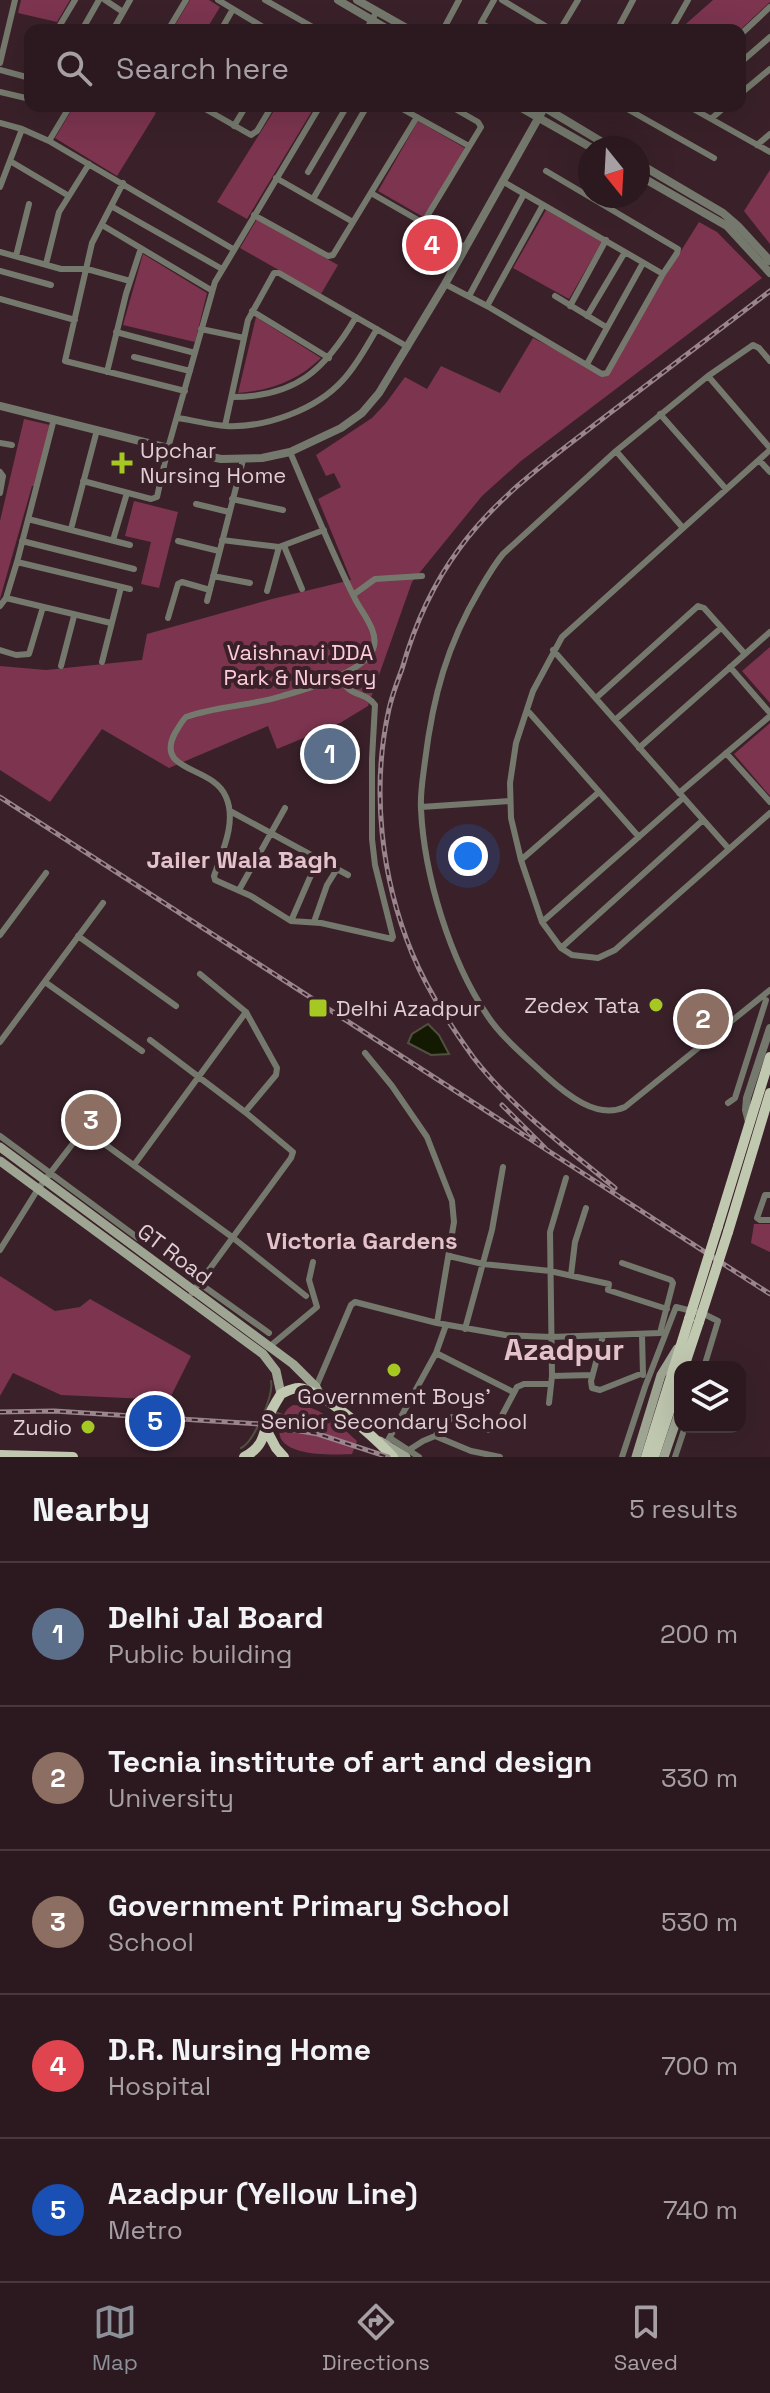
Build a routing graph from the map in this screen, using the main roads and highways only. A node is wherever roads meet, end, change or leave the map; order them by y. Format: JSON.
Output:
{"nodes":[{"id":1,"x":770,"y":1057,"type":"edge"},
{"id":2,"x":765,"y":1095,"type":"edge"},
{"id":3,"x":0,"y":1147,"type":"edge"},
{"id":4,"x":0,"y":1161,"type":"edge"},
{"id":5,"x":193,"y":1291,"type":"junction"},
{"id":6,"x":688,"y":1340,"type":"junction"},
{"id":7,"x":681,"y":1361,"type":"edge"},
{"id":8,"x":685,"y":1361,"type":"edge"},
{"id":9,"x":690,"y":1361,"type":"edge"},
{"id":10,"x":674,"y":1382,"type":"edge"},
{"id":11,"x":674,"y":1384,"type":"edge"},
{"id":12,"x":319,"y":1392,"type":"junction"},
{"id":13,"x":281,"y":1394,"type":"junction"},
{"id":14,"x":674,"y":1428,"type":"edge"},
{"id":15,"x":267,"y":1431,"type":"junction"},
{"id":16,"x":384,"y":1440,"type":"junction"},
{"id":17,"x":408,"y":1454,"type":"edge"},
{"id":18,"x":0,"y":1455,"type":"edge"},
{"id":19,"x":73,"y":1457,"type":"edge"},
{"id":20,"x":244,"y":1457,"type":"edge"},
{"id":21,"x":284,"y":1457,"type":"edge"},
{"id":22,"x":393,"y":1457,"type":"edge"},
{"id":23,"x":636,"y":1457,"type":"edge"},
{"id":24,"x":646,"y":1457,"type":"edge"},
{"id":25,"x":654,"y":1457,"type":"edge"},
{"id":26,"x":664,"y":1457,"type":"edge"}],
"edges":[{"from":1,"to":2,"type":"main road"},
{"from":2,"to":6,"type":"main road","bridge":true},
{"from":3,"to":5,"type":"main road","name":"GT Road"},
{"from":4,"to":5,"type":"main road","name":"GT Road"},
{"from":5,"to":12,"type":"main road","name":"GT Road"},
{"from":5,"to":13,"type":"main road","name":"GT Road"},
{"from":6,"to":7,"type":"main road"},
{"from":6,"to":8,"type":"main road"},
{"from":6,"to":9,"type":"main road"},
{"from":6,"to":23,"type":"main road"},
{"from":10,"to":24,"type":"main road"},
{"from":11,"to":25,"type":"main road"},
{"from":12,"to":13,"type":"main road"},
{"from":12,"to":16,"type":"main road"},
{"from":13,"to":15,"type":"main road"},
{"from":14,"to":26,"type":"main road"},
{"from":15,"to":20,"type":"main road"},
{"from":15,"to":21,"type":"main road"},
{"from":16,"to":17,"type":"main road"},
{"from":16,"to":22,"type":"main road"},
{"from":18,"to":19,"type":"main road"}]}
